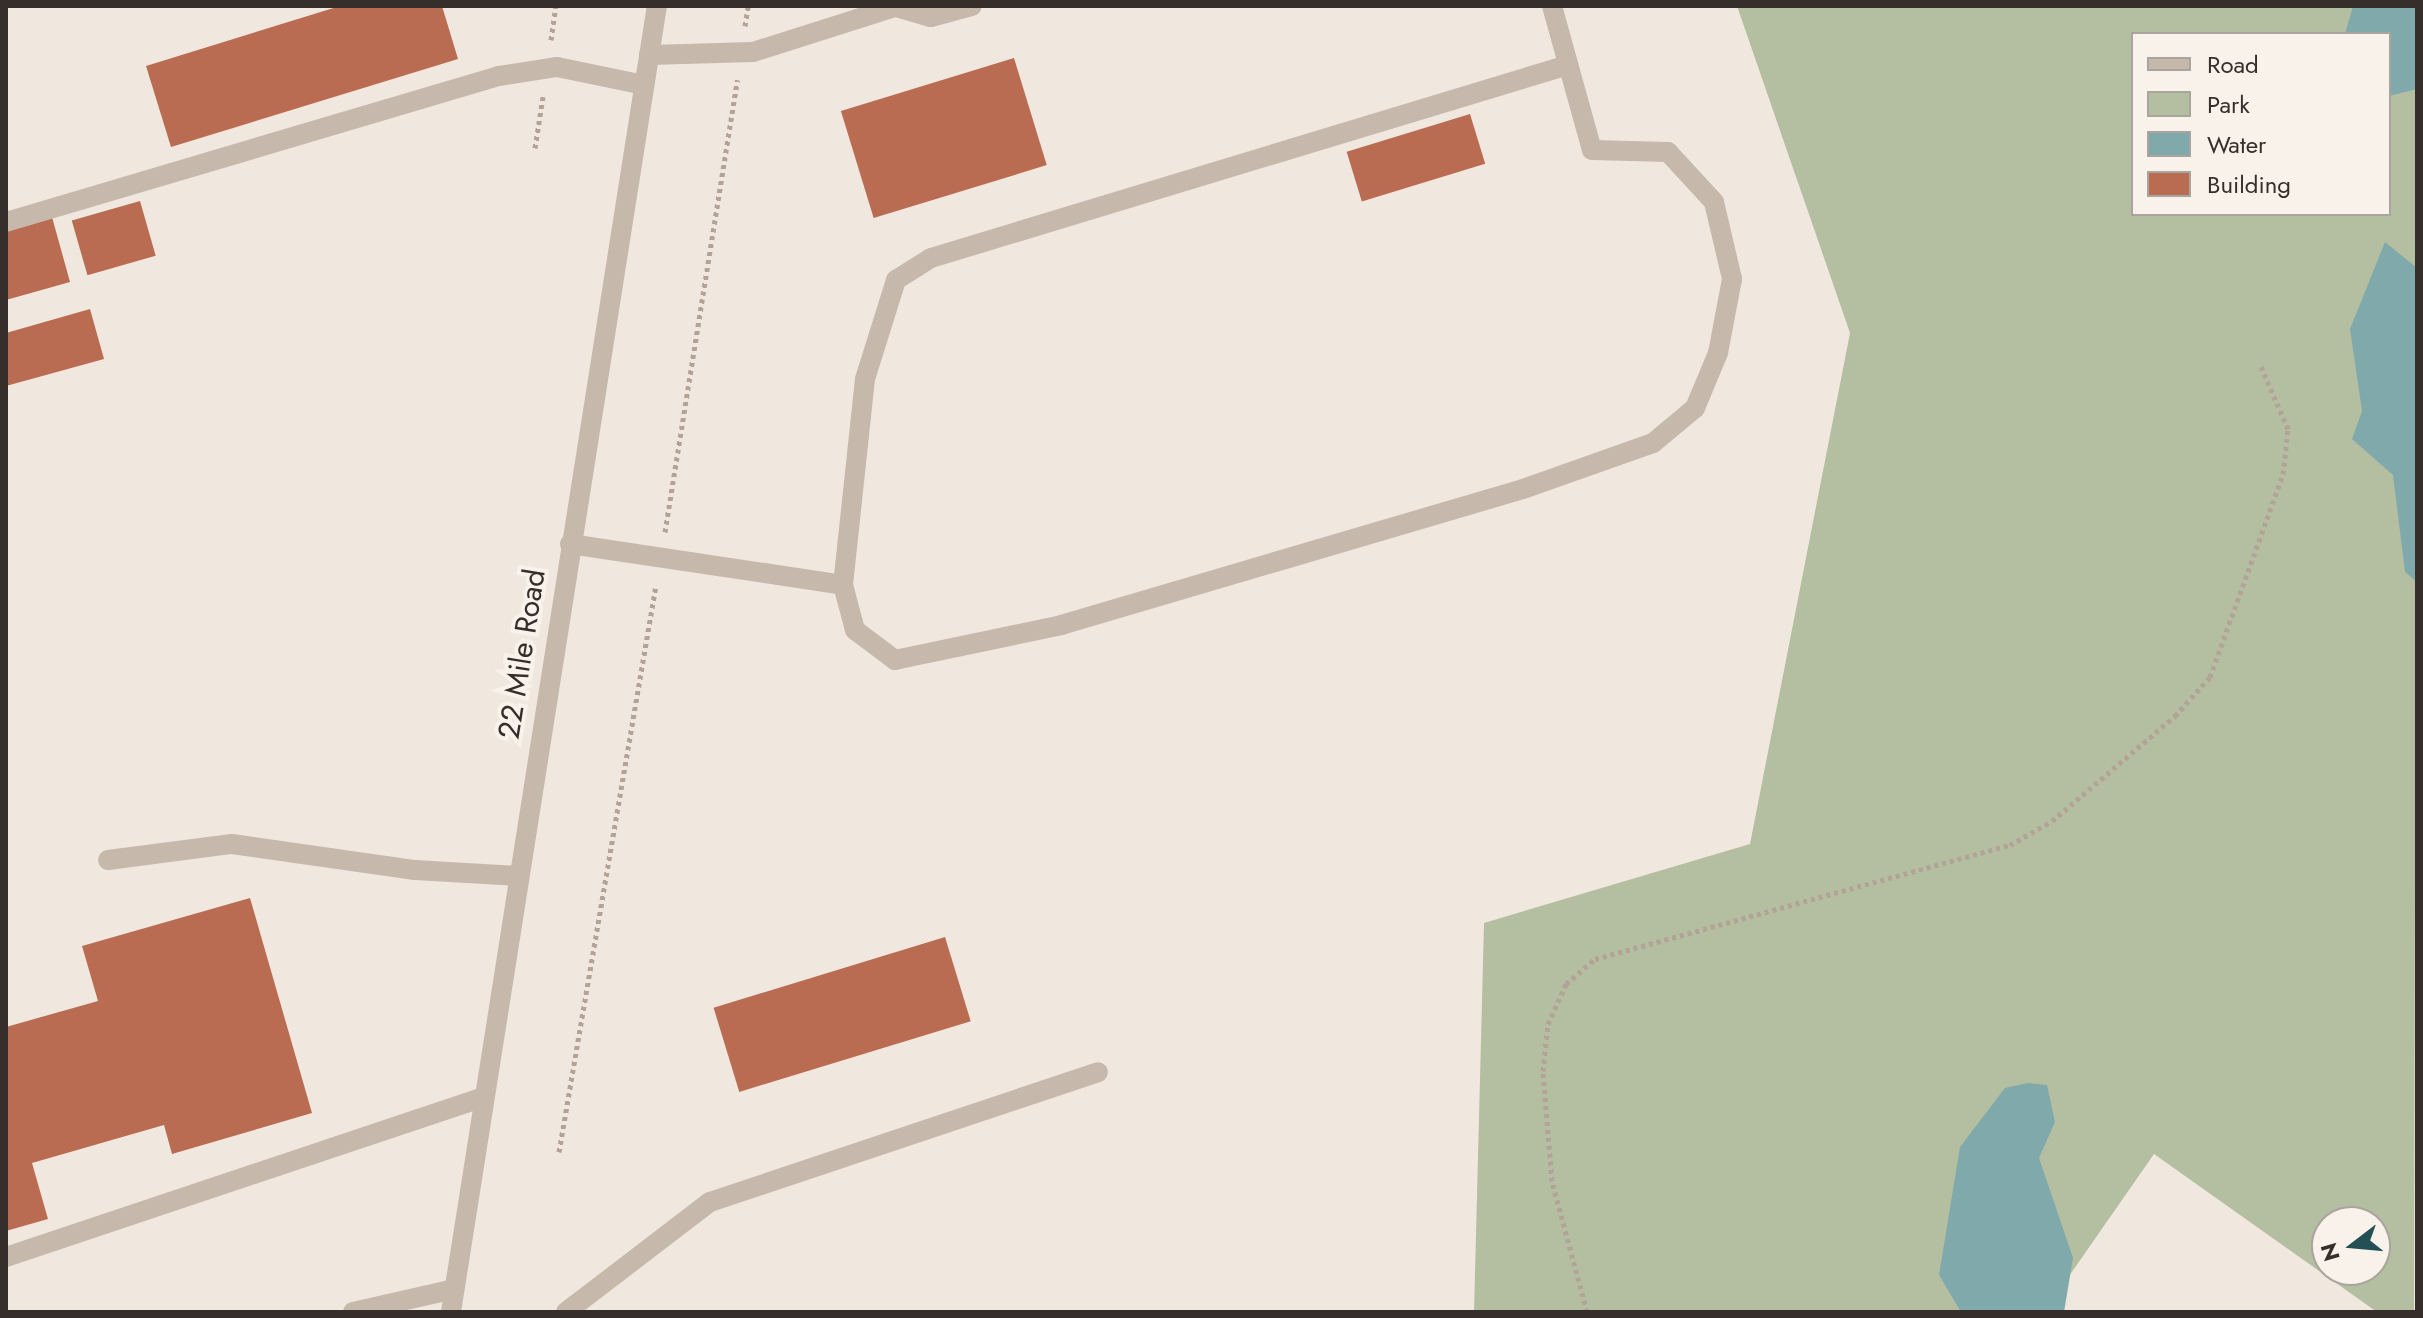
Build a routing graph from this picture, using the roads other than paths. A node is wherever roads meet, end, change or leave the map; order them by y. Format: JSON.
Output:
{"nodes":[{"id":1,"x":657,"y":6,"type":"edge"},
{"id":2,"x":972,"y":6,"type":"edge"},
{"id":3,"x":1552,"y":6,"type":"edge"},
{"id":4,"x":898,"y":7,"type":"edge"},
{"id":5,"x":649,"y":55,"type":"junction"},
{"id":6,"x":1568,"y":65,"type":"junction"},
{"id":7,"x":644,"y":85,"type":"junction"},
{"id":8,"x":6,"y":222,"type":"edge"},
{"id":9,"x":570,"y":544,"type":"junction"},
{"id":10,"x":843,"y":585,"type":"junction"},
{"id":11,"x":108,"y":860,"type":"dead end"},
{"id":12,"x":518,"y":876,"type":"junction"},
{"id":13,"x":1098,"y":1072,"type":"dead end"},
{"id":14,"x":484,"y":1097,"type":"junction"},
{"id":15,"x":6,"y":1257,"type":"edge"},
{"id":16,"x":454,"y":1289,"type":"junction"},
{"id":17,"x":353,"y":1312,"type":"edge"},
{"id":18,"x":451,"y":1312,"type":"edge"},
{"id":19,"x":566,"y":1312,"type":"edge"}],
"edges":[{"from":1,"to":5,"type":"street","name":"22 Mile Road"},
{"from":2,"to":4,"type":"street"},
{"from":3,"to":6,"type":"street"},
{"from":4,"to":5,"type":"street"},
{"from":5,"to":7,"type":"street","name":"22 Mile Road"},
{"from":6,"to":10,"type":"street"},
{"from":6,"to":10,"type":"street"},
{"from":7,"to":8,"type":"street"},
{"from":7,"to":9,"type":"street","name":"22 Mile Road"},
{"from":9,"to":10,"type":"street"},
{"from":9,"to":12,"type":"street","name":"22 Mile Road"},
{"from":11,"to":12,"type":"street"},
{"from":12,"to":14,"type":"street","name":"22 Mile Road"},
{"from":13,"to":19,"type":"street"},
{"from":14,"to":15,"type":"street"},
{"from":14,"to":16,"type":"street","name":"22 Mile Road"},
{"from":16,"to":17,"type":"street"},
{"from":16,"to":18,"type":"street","name":"22 Mile Road"}]}
